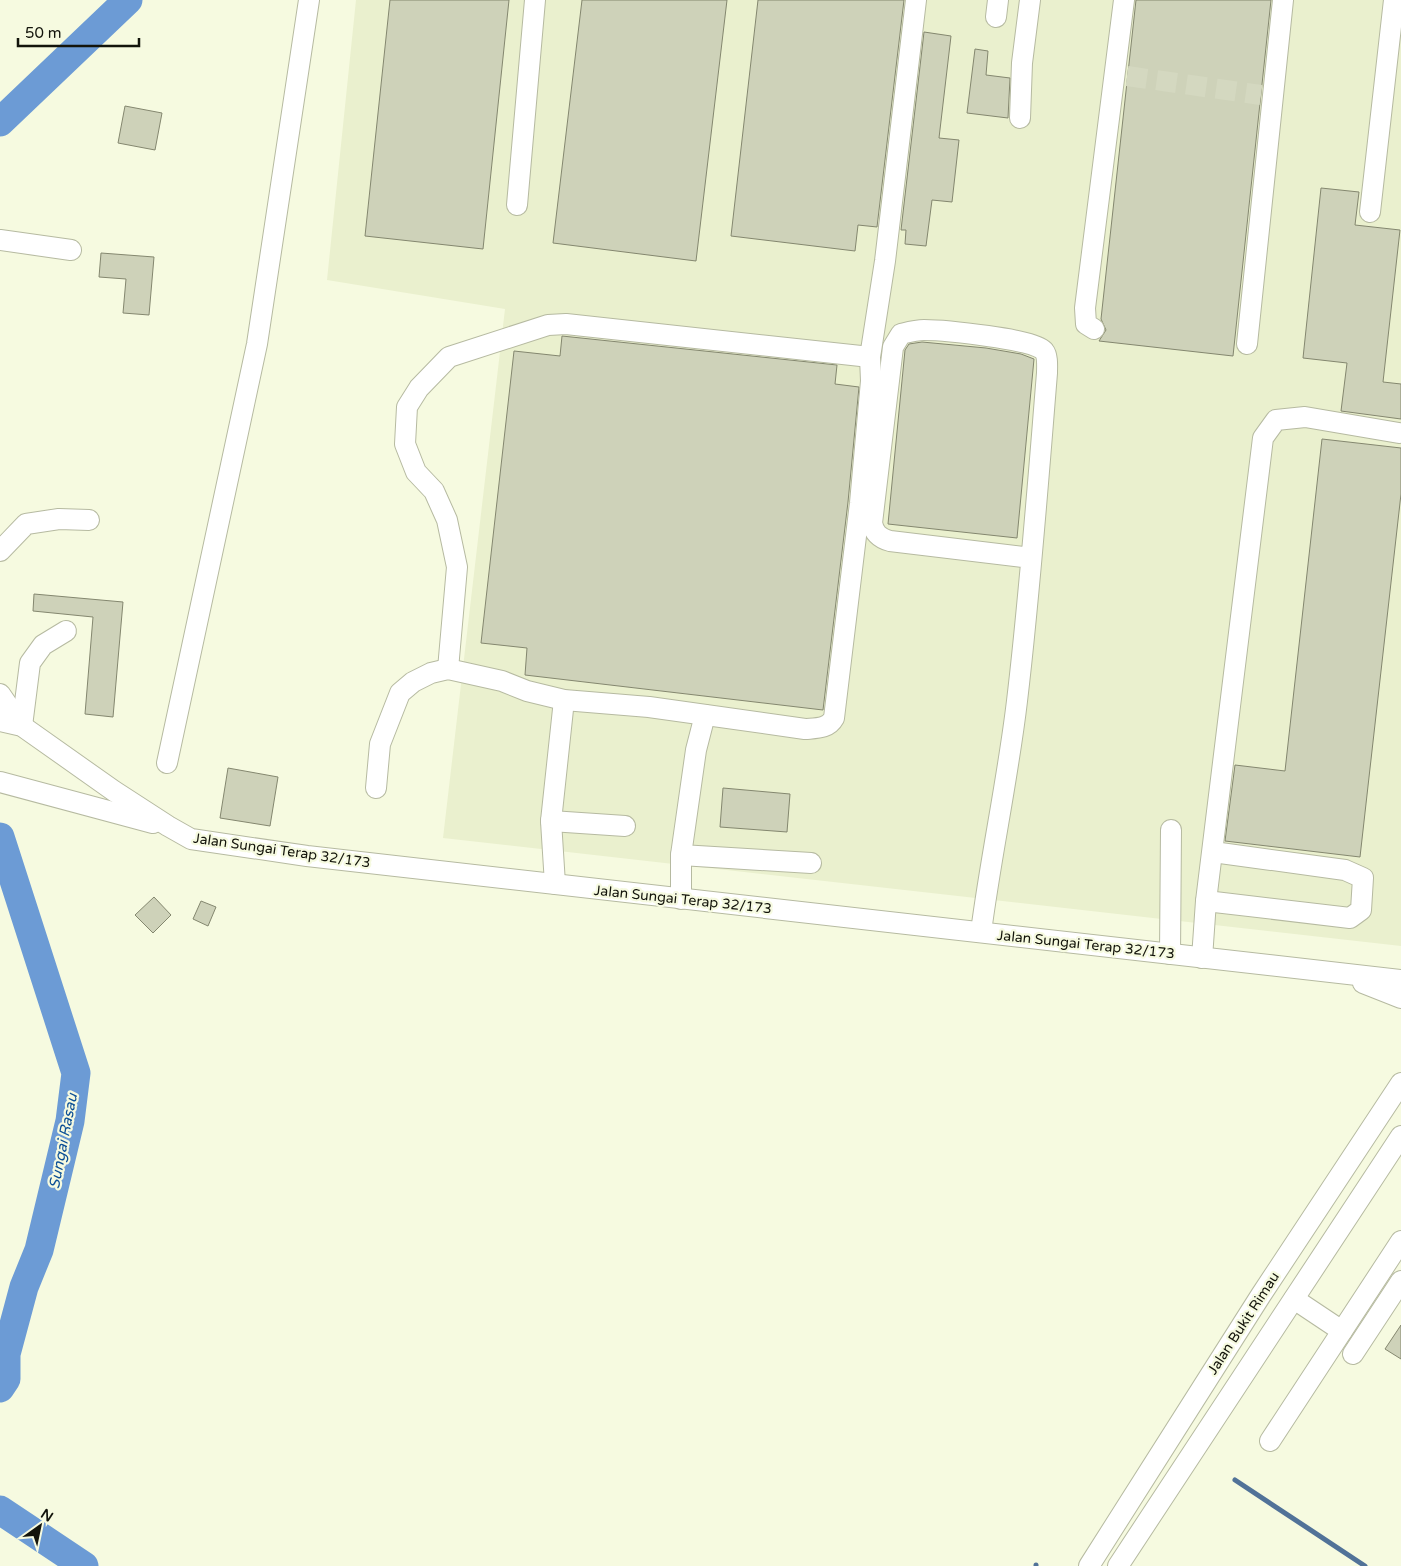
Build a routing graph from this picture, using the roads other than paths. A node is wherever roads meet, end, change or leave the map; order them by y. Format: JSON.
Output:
{"nodes":[{"id":1,"x":309,"y":0,"type":"edge"},
{"id":2,"x":535,"y":0,"type":"edge"},
{"id":3,"x":916,"y":0,"type":"edge"},
{"id":4,"x":1030,"y":0,"type":"edge"},
{"id":5,"x":1124,"y":0,"type":"edge"},
{"id":6,"x":1283,"y":0,"type":"edge"},
{"id":7,"x":1394,"y":0,"type":"edge"},
{"id":8,"x":1020,"y":118,"type":"dead end"},
{"id":9,"x":517,"y":205,"type":"dead end"},
{"id":10,"x":1370,"y":212,"type":"dead end"},
{"id":11,"x":1,"y":241,"type":"edge"},
{"id":12,"x":71,"y":250,"type":"dead end"},
{"id":13,"x":1094,"y":329,"type":"dead end"},
{"id":14,"x":1247,"y":344,"type":"dead end"},
{"id":15,"x":870,"y":356,"type":"junction"},
{"id":16,"x":1400,"y":433,"type":"dead end"},
{"id":17,"x":88,"y":520,"type":"dead end"},
{"id":18,"x":0,"y":550,"type":"edge"},
{"id":19,"x":1031,"y":558,"type":"junction"},
{"id":20,"x":66,"y":631,"type":"dead end"},
{"id":21,"x":448,"y":669,"type":"junction"},
{"id":22,"x":0,"y":694,"type":"edge"},
{"id":23,"x":564,"y":700,"type":"junction"},
{"id":24,"x":705,"y":715,"type":"junction"},
{"id":25,"x":0,"y":721,"type":"edge"},
{"id":26,"x":22,"y":726,"type":"junction"},
{"id":27,"x":167,"y":763,"type":"dead end"},
{"id":28,"x":4,"y":783,"type":"edge"},
{"id":29,"x":376,"y":788,"type":"dead end"},
{"id":30,"x":551,"y":821,"type":"junction"},
{"id":31,"x":168,"y":826,"type":"junction"},
{"id":32,"x":625,"y":826,"type":"dead end"},
{"id":33,"x":1171,"y":830,"type":"dead end"},
{"id":34,"x":1212,"y":852,"type":"junction"},
{"id":35,"x":681,"y":855,"type":"junction"},
{"id":36,"x":811,"y":863,"type":"dead end"},
{"id":37,"x":556,"y":884,"type":"junction"},
{"id":38,"x":681,"y":898,"type":"junction"},
{"id":39,"x":1206,"y":901,"type":"junction"},
{"id":40,"x":981,"y":932,"type":"junction"},
{"id":41,"x":1170,"y":954,"type":"junction"},
{"id":42,"x":1202,"y":958,"type":"junction"},
{"id":43,"x":1336,"y":973,"type":"junction"},
{"id":44,"x":1401,"y":980,"type":"edge"},
{"id":45,"x":1401,"y":998,"type":"edge"},
{"id":46,"x":1401,"y":1083,"type":"edge"},
{"id":47,"x":1401,"y":1136,"type":"edge"},
{"id":48,"x":1401,"y":1241,"type":"edge"},
{"id":49,"x":1401,"y":1281,"type":"edge"},
{"id":50,"x":1294,"y":1299,"type":"junction"},
{"id":51,"x":1342,"y":1331,"type":"junction"},
{"id":52,"x":1353,"y":1354,"type":"dead end"},
{"id":53,"x":1270,"y":1441,"type":"dead end"},
{"id":54,"x":1089,"y":1566,"type":"edge"},
{"id":55,"x":1118,"y":1566,"type":"edge"}],
"edges":[{"from":1,"to":27,"type":"street"},
{"from":2,"to":9,"type":"street"},
{"from":3,"to":15,"type":"street"},
{"from":4,"to":8,"type":"street"},
{"from":5,"to":13,"type":"street"},
{"from":6,"to":14,"type":"street"},
{"from":7,"to":10,"type":"street"},
{"from":11,"to":12,"type":"street"},
{"from":15,"to":21,"type":"street"},
{"from":15,"to":24,"type":"street"},
{"from":16,"to":34,"type":"street"},
{"from":17,"to":18,"type":"street"},
{"from":19,"to":19,"type":"street"},
{"from":19,"to":40,"type":"street"},
{"from":20,"to":26,"type":"street"},
{"from":21,"to":23,"type":"street"},
{"from":21,"to":29,"type":"street"},
{"from":22,"to":26,"type":"street"},
{"from":23,"to":24,"type":"street"},
{"from":23,"to":30,"type":"street"},
{"from":24,"to":35,"type":"street"},
{"from":25,"to":26,"type":"street","name":"Jalan Sungai Terap 32/173"},
{"from":26,"to":31,"type":"street","name":"Jalan Sungai Terap 32/173"},
{"from":28,"to":31,"type":"street"},
{"from":30,"to":32,"type":"street"},
{"from":30,"to":37,"type":"street"},
{"from":31,"to":37,"type":"street","name":"Jalan Sungai Terap 32/173"},
{"from":33,"to":41,"type":"street"},
{"from":34,"to":39,"type":"street"},
{"from":34,"to":39,"type":"street"},
{"from":35,"to":36,"type":"street"},
{"from":35,"to":38,"type":"street"},
{"from":37,"to":38,"type":"street","name":"Jalan Sungai Terap 32/173"},
{"from":38,"to":40,"type":"street","name":"Jalan Sungai Terap 32/173"},
{"from":39,"to":42,"type":"street"},
{"from":40,"to":41,"type":"street","name":"Jalan Sungai Terap 32/173"},
{"from":41,"to":42,"type":"street","name":"Jalan Sungai Terap 32/173"},
{"from":42,"to":43,"type":"street","name":"Jalan Sungai Terap 32/173"},
{"from":43,"to":44,"type":"street","name":"Jalan Sungai Terap 32/173"},
{"from":43,"to":45,"type":"street"},
{"from":46,"to":54,"type":"street","name":"Jalan Bukit Rimau"},
{"from":47,"to":50,"type":"street","name":"Jalan Bukit Rimau"},
{"from":48,"to":51,"type":"street"},
{"from":49,"to":52,"type":"street"},
{"from":50,"to":51,"type":"street"},
{"from":50,"to":55,"type":"street","name":"Jalan Bukit Rimau"},
{"from":51,"to":53,"type":"street"}]}
